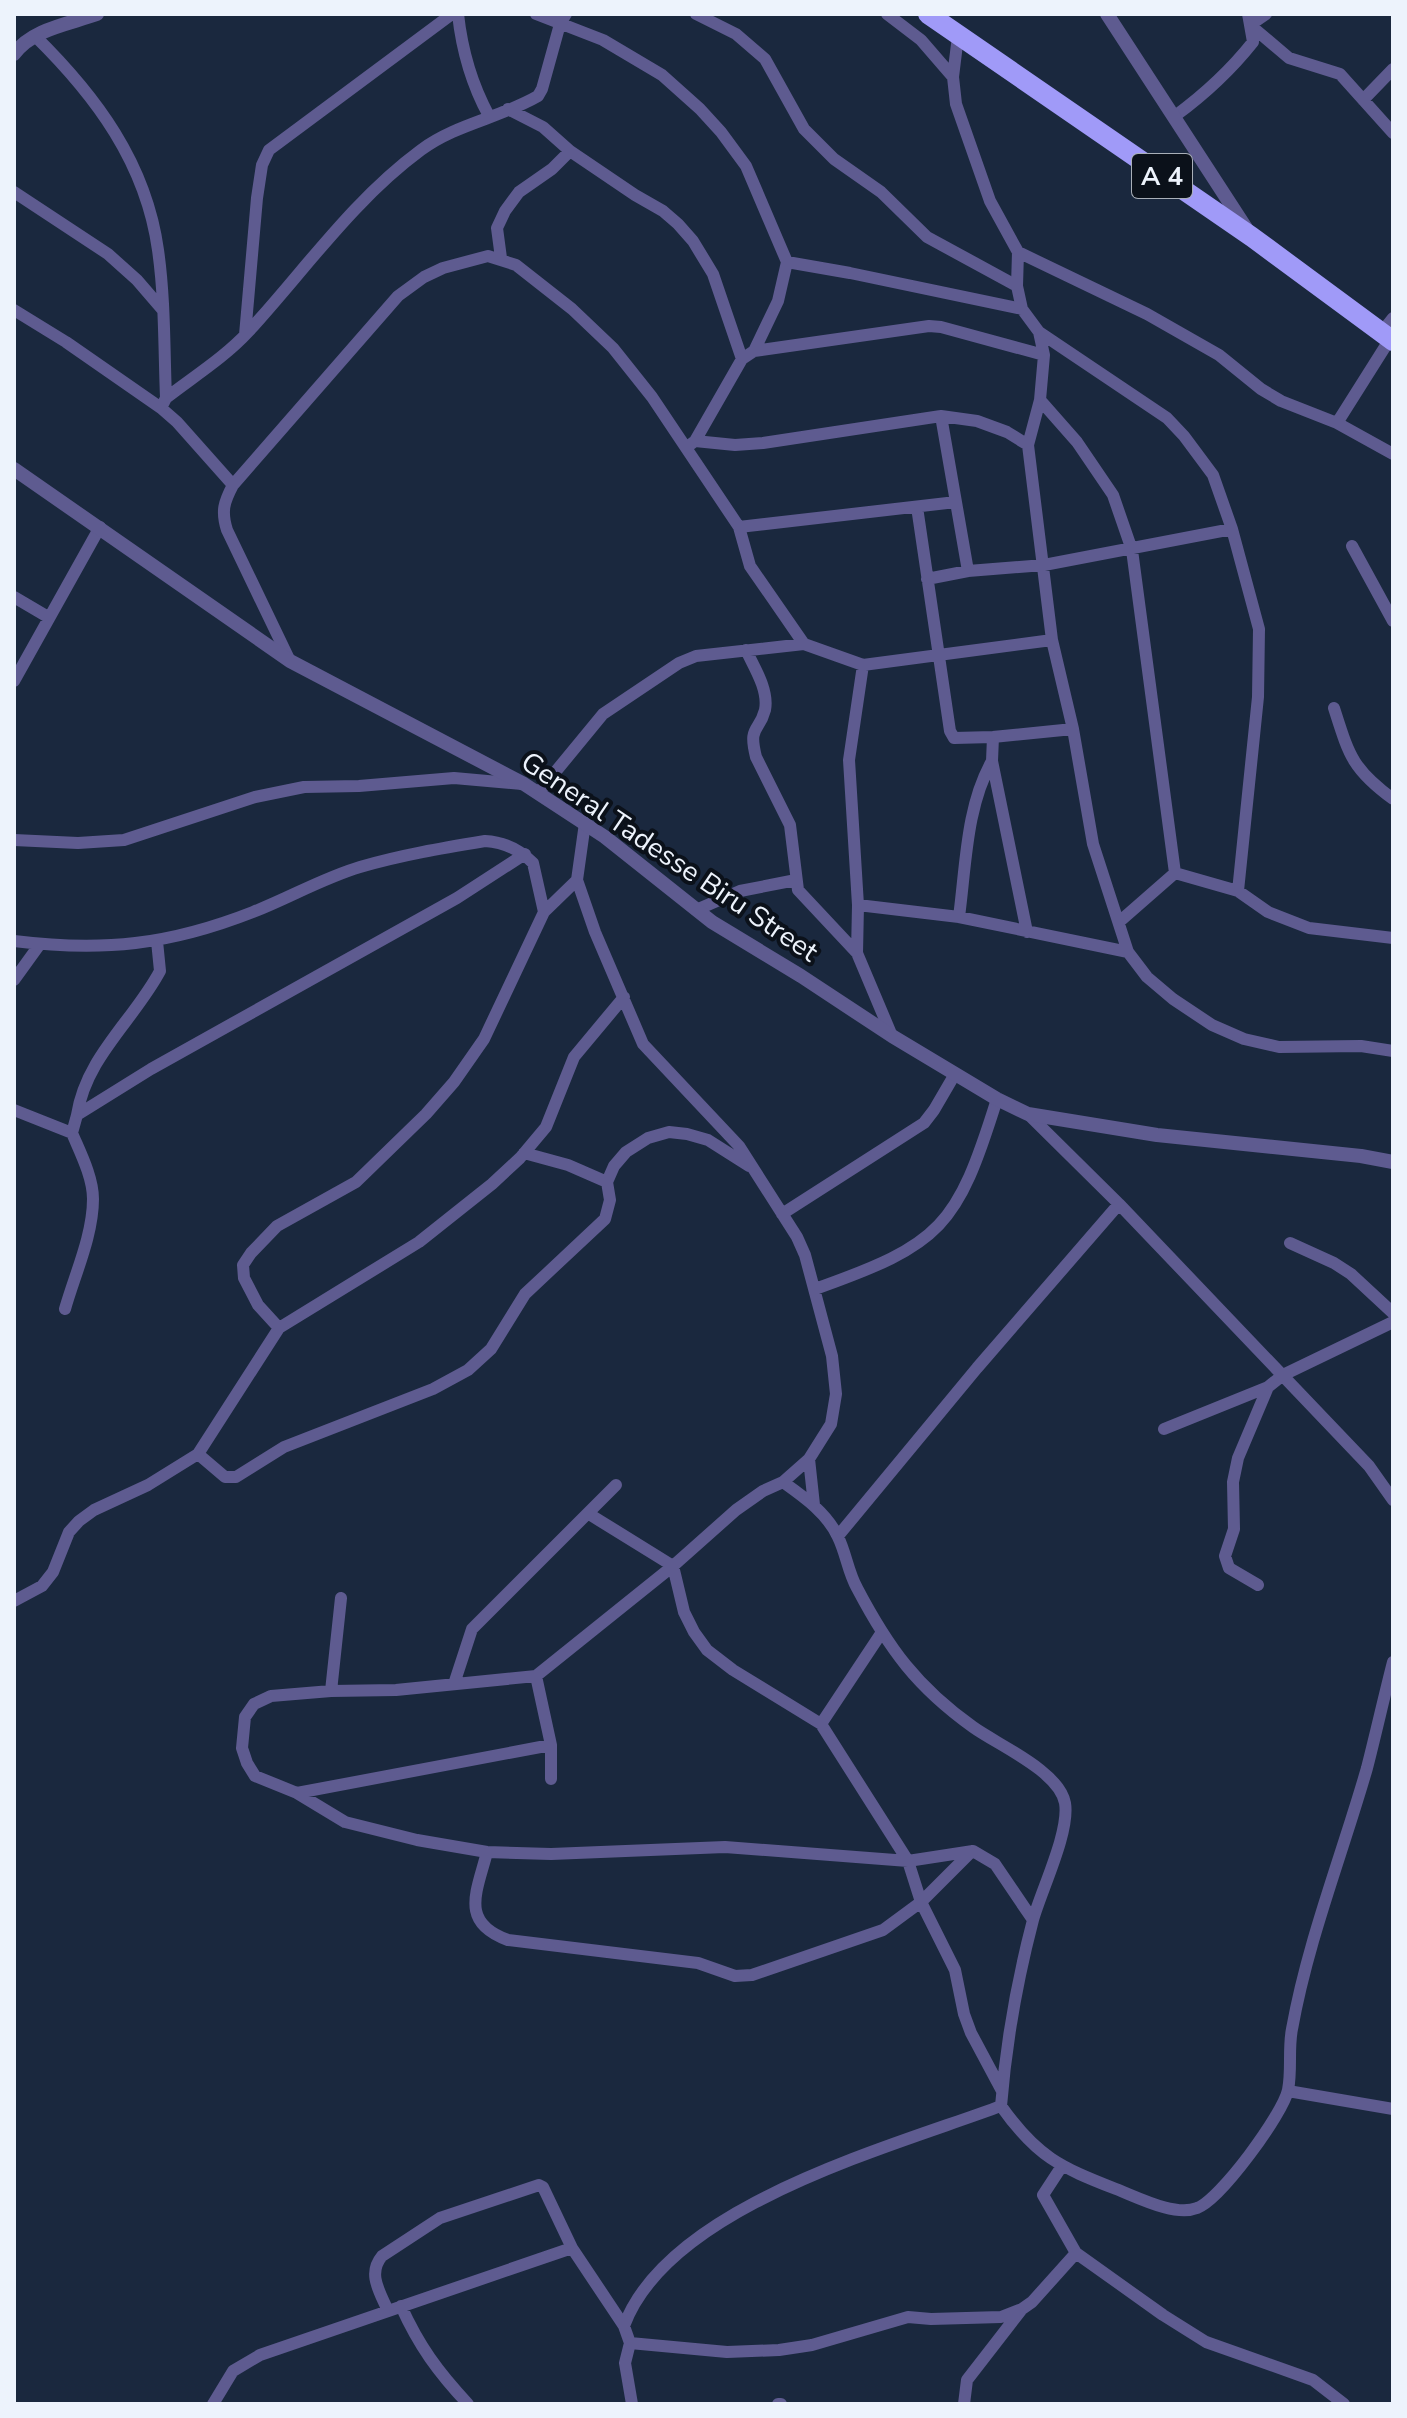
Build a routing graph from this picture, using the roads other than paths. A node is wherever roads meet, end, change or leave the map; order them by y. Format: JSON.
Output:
{"nodes":[{"id":1,"x":97,"y":14,"type":"edge"},
{"id":2,"x":452,"y":14,"type":"edge"},
{"id":3,"x":458,"y":14,"type":"edge"},
{"id":4,"x":536,"y":14,"type":"edge"},
{"id":5,"x":696,"y":14,"type":"edge"},
{"id":6,"x":887,"y":14,"type":"edge"},
{"id":7,"x":928,"y":14,"type":"edge"},
{"id":8,"x":1107,"y":14,"type":"edge"},
{"id":9,"x":1266,"y":14,"type":"edge"},
{"id":10,"x":563,"y":19,"type":"edge"},
{"id":11,"x":1249,"y":20,"type":"edge"},
{"id":12,"x":953,"y":27,"type":"edge"},
{"id":13,"x":35,"y":36,"type":"junction"},
{"id":14,"x":14,"y":54,"type":"edge"},
{"id":15,"x":1393,"y":69,"type":"edge"},
{"id":16,"x":953,"y":77,"type":"junction"},
{"id":17,"x":1363,"y":100,"type":"junction"},
{"id":18,"x":508,"y":109,"type":"junction"},
{"id":19,"x":489,"y":116,"type":"junction"},
{"id":20,"x":1175,"y":116,"type":"junction"},
{"id":21,"x":1393,"y":133,"type":"edge"},
{"id":22,"x":570,"y":151,"type":"junction"},
{"id":23,"x":14,"y":192,"type":"edge"},
{"id":24,"x":1252,"y":237,"type":"junction"},
{"id":25,"x":1018,"y":252,"type":"junction"},
{"id":26,"x":501,"y":258,"type":"junction"},
{"id":27,"x":787,"y":262,"type":"junction"},
{"id":28,"x":1017,"y":286,"type":"junction"},
{"id":29,"x":162,"y":309,"type":"junction"},
{"id":30,"x":1022,"y":309,"type":"junction"},
{"id":31,"x":14,"y":310,"type":"edge"},
{"id":32,"x":1039,"y":332,"type":"junction"},
{"id":33,"x":1389,"y":333,"type":"edge"},
{"id":34,"x":245,"y":335,"type":"junction"},
{"id":35,"x":754,"y":351,"type":"junction"},
{"id":36,"x":1044,"y":355,"type":"junction"},
{"id":37,"x":742,"y":359,"type":"junction"},
{"id":38,"x":1040,"y":400,"type":"junction"},
{"id":39,"x":164,"y":403,"type":"junction"},
{"id":40,"x":941,"y":416,"type":"junction"},
{"id":41,"x":1337,"y":423,"type":"junction"},
{"id":42,"x":690,"y":445,"type":"junction"},
{"id":43,"x":1028,"y":445,"type":"junction"},
{"id":44,"x":1393,"y":454,"type":"edge"},
{"id":45,"x":14,"y":469,"type":"edge"},
{"id":46,"x":233,"y":485,"type":"junction"},
{"id":47,"x":956,"y":502,"type":"junction"},
{"id":48,"x":917,"y":507,"type":"junction"},
{"id":49,"x":100,"y":527,"type":"junction"},
{"id":50,"x":739,"y":527,"type":"junction"},
{"id":51,"x":1232,"y":529,"type":"junction"},
{"id":52,"x":1352,"y":546,"type":"dead end"},
{"id":53,"x":1132,"y":550,"type":"junction"},
{"id":54,"x":1044,"y":565,"type":"junction"},
{"id":55,"x":968,"y":571,"type":"junction"},
{"id":56,"x":927,"y":579,"type":"junction"},
{"id":57,"x":14,"y":597,"type":"edge"},
{"id":58,"x":48,"y":617,"type":"junction"},
{"id":59,"x":1393,"y":621,"type":"edge"},
{"id":60,"x":1052,"y":640,"type":"junction"},
{"id":61,"x":804,"y":644,"type":"junction"},
{"id":62,"x":746,"y":650,"type":"junction"},
{"id":63,"x":938,"y":657,"type":"junction"},
{"id":64,"x":290,"y":661,"type":"junction"},
{"id":65,"x":863,"y":665,"type":"junction"},
{"id":66,"x":14,"y":681,"type":"edge"},
{"id":67,"x":1334,"y":708,"type":"dead end"},
{"id":68,"x":1073,"y":729,"type":"junction"},
{"id":69,"x":993,"y":737,"type":"junction"},
{"id":70,"x":992,"y":761,"type":"junction"},
{"id":71,"x":524,"y":784,"type":"junction"},
{"id":72,"x":538,"y":793,"type":"junction"},
{"id":73,"x":1393,"y":799,"type":"edge"},
{"id":74,"x":585,"y":823,"type":"junction"},
{"id":75,"x":14,"y":840,"type":"edge"},
{"id":76,"x":525,"y":854,"type":"junction"},
{"id":77,"x":1175,"y":873,"type":"junction"},
{"id":78,"x":577,"y":880,"type":"junction"},
{"id":79,"x":796,"y":880,"type":"junction"},
{"id":80,"x":1238,"y":891,"type":"junction"},
{"id":81,"x":858,"y":905,"type":"junction"},
{"id":82,"x":696,"y":910,"type":"junction"},
{"id":83,"x":544,"y":912,"type":"junction"},
{"id":84,"x":959,"y":917,"type":"junction"},
{"id":85,"x":1119,"y":922,"type":"junction"},
{"id":86,"x":1027,"y":932,"type":"junction"},
{"id":87,"x":1393,"y":938,"type":"edge"},
{"id":88,"x":14,"y":941,"type":"edge"},
{"id":89,"x":157,"y":941,"type":"junction"},
{"id":90,"x":40,"y":944,"type":"junction"},
{"id":91,"x":1128,"y":952,"type":"junction"},
{"id":92,"x":857,"y":953,"type":"junction"},
{"id":93,"x":14,"y":980,"type":"edge"},
{"id":94,"x":624,"y":997,"type":"junction"},
{"id":95,"x":892,"y":1036,"type":"junction"},
{"id":96,"x":1393,"y":1051,"type":"edge"},
{"id":97,"x":955,"y":1074,"type":"junction"},
{"id":98,"x":997,"y":1099,"type":"junction"},
{"id":99,"x":14,"y":1110,"type":"edge"},
{"id":100,"x":1028,"y":1114,"type":"junction"},
{"id":101,"x":77,"y":1115,"type":"junction"},
{"id":102,"x":72,"y":1133,"type":"junction"},
{"id":103,"x":524,"y":1153,"type":"junction"},
{"id":104,"x":1393,"y":1162,"type":"edge"},
{"id":105,"x":752,"y":1168,"type":"junction"},
{"id":106,"x":607,"y":1182,"type":"junction"},
{"id":107,"x":1119,"y":1204,"type":"junction"},
{"id":108,"x":782,"y":1214,"type":"junction"},
{"id":109,"x":1290,"y":1243,"type":"dead end"},
{"id":110,"x":815,"y":1289,"type":"junction"},
{"id":111,"x":65,"y":1309,"type":"dead end"},
{"id":112,"x":1393,"y":1313,"type":"edge"},
{"id":113,"x":1393,"y":1322,"type":"edge"},
{"id":114,"x":279,"y":1328,"type":"junction"},
{"id":115,"x":1283,"y":1375,"type":"junction"},
{"id":116,"x":1268,"y":1387,"type":"junction"},
{"id":117,"x":1164,"y":1429,"type":"dead end"},
{"id":118,"x":198,"y":1454,"type":"junction"},
{"id":119,"x":809,"y":1459,"type":"junction"},
{"id":120,"x":783,"y":1482,"type":"junction"},
{"id":121,"x":616,"y":1485,"type":"dead end"},
{"id":122,"x":1393,"y":1500,"type":"edge"},
{"id":123,"x":814,"y":1505,"type":"junction"},
{"id":124,"x":589,"y":1514,"type":"junction"},
{"id":125,"x":838,"y":1536,"type":"junction"},
{"id":126,"x":673,"y":1566,"type":"junction"},
{"id":127,"x":1258,"y":1585,"type":"dead end"},
{"id":128,"x":341,"y":1598,"type":"dead end"},
{"id":129,"x":14,"y":1601,"type":"edge"},
{"id":130,"x":882,"y":1632,"type":"junction"},
{"id":131,"x":1393,"y":1662,"type":"edge"},
{"id":132,"x":536,"y":1676,"type":"junction"},
{"id":133,"x":454,"y":1684,"type":"junction"},
{"id":134,"x":331,"y":1691,"type":"junction"},
{"id":135,"x":821,"y":1724,"type":"junction"},
{"id":136,"x":551,"y":1745,"type":"junction"},
{"id":137,"x":551,"y":1779,"type":"dead end"},
{"id":138,"x":297,"y":1793,"type":"junction"},
{"id":139,"x":973,"y":1851,"type":"junction"},
{"id":140,"x":487,"y":1852,"type":"junction"},
{"id":141,"x":908,"y":1861,"type":"junction"},
{"id":142,"x":921,"y":1902,"type":"junction"},
{"id":143,"x":1033,"y":1920,"type":"junction"},
{"id":144,"x":1002,"y":2091,"type":"junction"},
{"id":145,"x":1288,"y":2091,"type":"junction"},
{"id":146,"x":1001,"y":2106,"type":"junction"},
{"id":147,"x":1393,"y":2109,"type":"edge"},
{"id":148,"x":1062,"y":2166,"type":"junction"},
{"id":149,"x":572,"y":2248,"type":"junction"},
{"id":150,"x":1076,"y":2253,"type":"junction"},
{"id":151,"x":394,"y":2308,"type":"junction"},
{"id":152,"x":1022,"y":2309,"type":"junction"},
{"id":153,"x":624,"y":2326,"type":"junction"},
{"id":154,"x":630,"y":2343,"type":"junction"},
{"id":155,"x":213,"y":2404,"type":"edge"},
{"id":156,"x":468,"y":2404,"type":"edge"},
{"id":157,"x":632,"y":2404,"type":"edge"},
{"id":158,"x":964,"y":2404,"type":"edge"},
{"id":159,"x":1344,"y":2404,"type":"edge"}],
"edges":[{"from":1,"to":13,"type":"street"},
{"from":2,"to":34,"type":"street"},
{"from":3,"to":19,"type":"street"},
{"from":4,"to":10,"type":"street"},
{"from":5,"to":28,"type":"street"},
{"from":6,"to":16,"type":"street"},
{"from":7,"to":12,"type":"highway","number":"A 4"},
{"from":8,"to":20,"type":"street"},
{"from":9,"to":11,"type":"street"},
{"from":10,"to":18,"type":"street"},
{"from":10,"to":27,"type":"street"},
{"from":11,"to":17,"type":"street"},
{"from":11,"to":20,"type":"street"},
{"from":12,"to":16,"type":"street"},
{"from":12,"to":24,"type":"highway","number":"A 4"},
{"from":13,"to":14,"type":"street"},
{"from":13,"to":29,"type":"street"},
{"from":15,"to":17,"type":"street"},
{"from":16,"to":25,"type":"street"},
{"from":17,"to":21,"type":"street"},
{"from":18,"to":19,"type":"street"},
{"from":18,"to":22,"type":"street"},
{"from":19,"to":34,"type":"street"},
{"from":20,"to":24,"type":"street"},
{"from":22,"to":26,"type":"street"},
{"from":22,"to":37,"type":"street"},
{"from":23,"to":29,"type":"street"},
{"from":24,"to":33,"type":"highway","number":"A 4"},
{"from":25,"to":28,"type":"street"},
{"from":25,"to":41,"type":"street"},
{"from":26,"to":42,"type":"street"},
{"from":26,"to":46,"type":"street"},
{"from":27,"to":30,"type":"street"},
{"from":27,"to":35,"type":"street"},
{"from":28,"to":30,"type":"street"},
{"from":29,"to":39,"type":"street"},
{"from":30,"to":32,"type":"street"},
{"from":31,"to":39,"type":"street"},
{"from":32,"to":36,"type":"street"},
{"from":32,"to":51,"type":"street"},
{"from":33,"to":41,"type":"street"},
{"from":34,"to":39,"type":"street"},
{"from":35,"to":36,"type":"street"},
{"from":35,"to":37,"type":"street"},
{"from":36,"to":38,"type":"street"},
{"from":37,"to":42,"type":"street"},
{"from":38,"to":43,"type":"street"},
{"from":38,"to":53,"type":"street"},
{"from":39,"to":46,"type":"street"},
{"from":40,"to":42,"type":"street"},
{"from":40,"to":43,"type":"street"},
{"from":40,"to":47,"type":"street"},
{"from":41,"to":44,"type":"street"},
{"from":42,"to":50,"type":"street"},
{"from":43,"to":54,"type":"street"},
{"from":45,"to":49,"type":"street","name":"General Tadesse Biru Street"},
{"from":46,"to":64,"type":"street"},
{"from":47,"to":48,"type":"street"},
{"from":47,"to":55,"type":"street"},
{"from":48,"to":50,"type":"street"},
{"from":48,"to":56,"type":"street"},
{"from":49,"to":58,"type":"street"},
{"from":49,"to":64,"type":"street","name":"General Tadesse Biru Street"},
{"from":50,"to":61,"type":"street"},
{"from":51,"to":53,"type":"street"},
{"from":51,"to":80,"type":"street"},
{"from":52,"to":59,"type":"street"},
{"from":53,"to":54,"type":"street"},
{"from":53,"to":77,"type":"street"},
{"from":54,"to":55,"type":"street"},
{"from":54,"to":60,"type":"street"},
{"from":55,"to":56,"type":"street"},
{"from":56,"to":63,"type":"street"},
{"from":57,"to":58,"type":"street"},
{"from":58,"to":66,"type":"street"},
{"from":60,"to":63,"type":"street"},
{"from":60,"to":68,"type":"street"},
{"from":61,"to":62,"type":"street"},
{"from":61,"to":65,"type":"street"},
{"from":62,"to":72,"type":"street"},
{"from":62,"to":79,"type":"street"},
{"from":63,"to":65,"type":"street"},
{"from":63,"to":69,"type":"street"},
{"from":64,"to":71,"type":"street","name":"General Tadesse Biru Street"},
{"from":65,"to":81,"type":"street"},
{"from":67,"to":73,"type":"street"},
{"from":68,"to":69,"type":"street"},
{"from":68,"to":85,"type":"street"},
{"from":69,"to":70,"type":"street"},
{"from":70,"to":84,"type":"street"},
{"from":70,"to":86,"type":"street"},
{"from":71,"to":72,"type":"street","name":"General Tadesse Biru Street"},
{"from":71,"to":75,"type":"street"},
{"from":72,"to":74,"type":"street","name":"General Tadesse Biru Street"},
{"from":74,"to":78,"type":"street"},
{"from":74,"to":82,"type":"street","name":"General Tadesse Biru Street"},
{"from":76,"to":83,"type":"street"},
{"from":76,"to":89,"type":"street"},
{"from":76,"to":101,"type":"street"},
{"from":77,"to":80,"type":"street"},
{"from":77,"to":85,"type":"street"},
{"from":78,"to":83,"type":"street"},
{"from":78,"to":94,"type":"street"},
{"from":79,"to":82,"type":"street"},
{"from":79,"to":92,"type":"street"},
{"from":80,"to":87,"type":"street"},
{"from":81,"to":84,"type":"street"},
{"from":81,"to":92,"type":"street"},
{"from":82,"to":95,"type":"street","name":"General Tadesse Biru Street"},
{"from":83,"to":114,"type":"street"},
{"from":84,"to":86,"type":"street"},
{"from":85,"to":91,"type":"street"},
{"from":86,"to":91,"type":"street"},
{"from":88,"to":90,"type":"street"},
{"from":89,"to":90,"type":"street"},
{"from":89,"to":101,"type":"street"},
{"from":90,"to":93,"type":"street"},
{"from":91,"to":96,"type":"street"},
{"from":92,"to":95,"type":"street"},
{"from":94,"to":103,"type":"street"},
{"from":94,"to":105,"type":"street"},
{"from":95,"to":97,"type":"street","name":"General Tadesse Biru Street"},
{"from":97,"to":98,"type":"street","name":"General Tadesse Biru Street"},
{"from":97,"to":108,"type":"street"},
{"from":98,"to":100,"type":"street","name":"General Tadesse Biru Street"},
{"from":98,"to":110,"type":"street"},
{"from":99,"to":102,"type":"street"},
{"from":100,"to":104,"type":"street","name":"General Tadesse Biru Street"},
{"from":100,"to":107,"type":"street"},
{"from":101,"to":102,"type":"street"},
{"from":102,"to":111,"type":"street"},
{"from":103,"to":106,"type":"street"},
{"from":103,"to":114,"type":"street"},
{"from":105,"to":106,"type":"street"},
{"from":105,"to":108,"type":"street"},
{"from":106,"to":118,"type":"street"},
{"from":107,"to":115,"type":"street"},
{"from":107,"to":125,"type":"street"},
{"from":108,"to":110,"type":"street"},
{"from":109,"to":112,"type":"street"},
{"from":110,"to":119,"type":"street"},
{"from":113,"to":115,"type":"street"},
{"from":114,"to":118,"type":"street"},
{"from":115,"to":116,"type":"street"},
{"from":115,"to":122,"type":"street"},
{"from":116,"to":117,"type":"street"},
{"from":116,"to":127,"type":"street"},
{"from":118,"to":129,"type":"street"},
{"from":119,"to":120,"type":"street"},
{"from":119,"to":123,"type":"street"},
{"from":120,"to":123,"type":"street"},
{"from":120,"to":126,"type":"street"},
{"from":121,"to":124,"type":"street"},
{"from":123,"to":125,"type":"street"},
{"from":124,"to":126,"type":"street"},
{"from":124,"to":133,"type":"street"},
{"from":125,"to":130,"type":"street"},
{"from":126,"to":132,"type":"street"},
{"from":126,"to":135,"type":"street"},
{"from":128,"to":134,"type":"street"},
{"from":130,"to":135,"type":"street"},
{"from":130,"to":143,"type":"street"},
{"from":131,"to":145,"type":"street"},
{"from":132,"to":133,"type":"street"},
{"from":132,"to":136,"type":"street"},
{"from":133,"to":134,"type":"street"},
{"from":134,"to":138,"type":"street"},
{"from":135,"to":141,"type":"street"},
{"from":136,"to":137,"type":"street"},
{"from":136,"to":138,"type":"street"},
{"from":138,"to":140,"type":"street"},
{"from":139,"to":141,"type":"street"},
{"from":139,"to":142,"type":"street"},
{"from":139,"to":143,"type":"street"},
{"from":140,"to":141,"type":"street"},
{"from":140,"to":142,"type":"street"},
{"from":141,"to":142,"type":"street"},
{"from":142,"to":144,"type":"street"},
{"from":143,"to":144,"type":"street"},
{"from":144,"to":146,"type":"street"},
{"from":145,"to":147,"type":"street"},
{"from":145,"to":148,"type":"street"},
{"from":146,"to":148,"type":"street"},
{"from":146,"to":153,"type":"street"},
{"from":148,"to":150,"type":"street"},
{"from":149,"to":151,"type":"street"},
{"from":149,"to":151,"type":"street"},
{"from":149,"to":153,"type":"street"},
{"from":150,"to":152,"type":"street"},
{"from":150,"to":159,"type":"street"},
{"from":151,"to":155,"type":"street"},
{"from":151,"to":156,"type":"street"},
{"from":152,"to":154,"type":"street"},
{"from":152,"to":158,"type":"street"},
{"from":153,"to":154,"type":"street"},
{"from":154,"to":157,"type":"street"}]}
